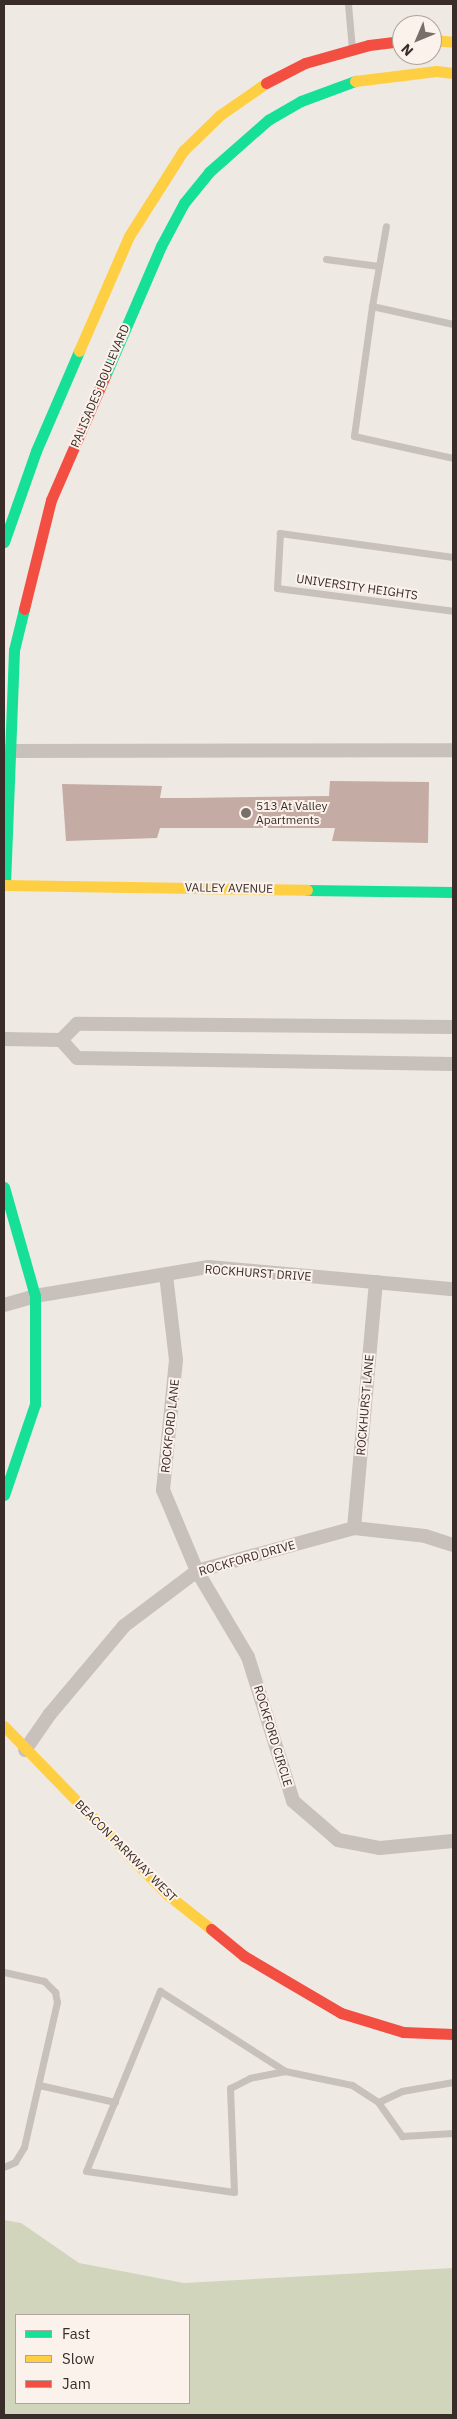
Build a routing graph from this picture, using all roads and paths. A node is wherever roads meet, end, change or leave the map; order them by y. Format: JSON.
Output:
{"nodes":[{"id":1,"x":348,"y":4,"type":"edge"},
{"id":2,"x":392,"y":43,"type":"edge"},
{"id":3,"x":352,"y":49,"type":"junction"},
{"id":4,"x":453,"y":73,"type":"edge"},
{"id":5,"x":386,"y":226,"type":"dead end"},
{"id":6,"x":326,"y":259,"type":"dead end"},
{"id":7,"x":379,"y":266,"type":"junction"},
{"id":8,"x":372,"y":306,"type":"junction"},
{"id":9,"x":453,"y":324,"type":"edge"},
{"id":10,"x":453,"y":458,"type":"edge"},
{"id":11,"x":4,"y":542,"type":"edge"},
{"id":12,"x":453,"y":557,"type":"edge"},
{"id":13,"x":453,"y":611,"type":"edge"},
{"id":14,"x":453,"y":750,"type":"edge"},
{"id":15,"x":6,"y":751,"type":"edge"},
{"id":16,"x":4,"y":885,"type":"edge"},
{"id":17,"x":453,"y":892,"type":"edge"},
{"id":18,"x":453,"y":1027,"type":"edge"},
{"id":19,"x":4,"y":1040,"type":"edge"},
{"id":20,"x":61,"y":1040,"type":"junction"},
{"id":21,"x":453,"y":1064,"type":"edge"},
{"id":22,"x":4,"y":1187,"type":"edge"},
{"id":23,"x":166,"y":1275,"type":"junction"},
{"id":24,"x":376,"y":1282,"type":"junction"},
{"id":25,"x":453,"y":1289,"type":"edge"},
{"id":26,"x":35,"y":1296,"type":"junction"},
{"id":27,"x":4,"y":1305,"type":"edge"},
{"id":28,"x":4,"y":1494,"type":"edge"},
{"id":29,"x":354,"y":1528,"type":"junction"},
{"id":30,"x":453,"y":1545,"type":"edge"},
{"id":31,"x":197,"y":1571,"type":"junction"},
{"id":32,"x":4,"y":1726,"type":"edge"},
{"id":33,"x":25,"y":1750,"type":"junction"},
{"id":34,"x":453,"y":1842,"type":"edge"},
{"id":35,"x":4,"y":1972,"type":"edge"},
{"id":36,"x":453,"y":2034,"type":"edge"},
{"id":37,"x":285,"y":2071,"type":"junction"},
{"id":38,"x":453,"y":2082,"type":"edge"},
{"id":39,"x":39,"y":2085,"type":"junction"},
{"id":40,"x":115,"y":2102,"type":"junction"},
{"id":41,"x":378,"y":2102,"type":"junction"},
{"id":42,"x":453,"y":2133,"type":"edge"},
{"id":43,"x":4,"y":2167,"type":"edge"}],
"edges":[{"from":1,"to":3,"type":"lane"},
{"from":2,"to":3,"type":"main road"},
{"from":3,"to":11,"type":"main road"},
{"from":4,"to":15,"type":"main road","name":"PALISADES BOULEVARD"},
{"from":5,"to":7,"type":"lane"},
{"from":6,"to":7,"type":"lane"},
{"from":7,"to":8,"type":"lane"},
{"from":8,"to":9,"type":"lane"},
{"from":8,"to":10,"type":"lane"},
{"from":12,"to":13,"type":"lane","name":"UNIVERSITY HEIGHTS"},
{"from":14,"to":15,"type":"street"},
{"from":15,"to":16,"type":"main road","name":"PALISADES BOULEVARD"},
{"from":16,"to":17,"type":"main road","name":"VALLEY AVENUE"},
{"from":18,"to":20,"type":"street"},
{"from":19,"to":20,"type":"street"},
{"from":20,"to":21,"type":"street"},
{"from":22,"to":26,"type":"main road"},
{"from":23,"to":24,"type":"street","name":"ROCKHURST DRIVE"},
{"from":23,"to":26,"type":"street","name":"ROCKHURST DRIVE"},
{"from":23,"to":31,"type":"street","name":"ROCKFORD LANE"},
{"from":24,"to":25,"type":"street","name":"ROCKHURST DRIVE"},
{"from":24,"to":29,"type":"street","name":"ROCKHURST LANE"},
{"from":26,"to":27,"type":"street","name":"ROCKHURST DRIVE"},
{"from":26,"to":28,"type":"main road"},
{"from":29,"to":30,"type":"street","name":"ROCKFORD DRIVE"},
{"from":29,"to":31,"type":"street","name":"ROCKFORD DRIVE"},
{"from":31,"to":33,"type":"street","name":"ROCKFORD DRIVE"},
{"from":31,"to":34,"type":"street","name":"ROCKFORD CIRCLE"},
{"from":32,"to":33,"type":"main road","name":"BEACON PARKWAY WEST"},
{"from":33,"to":36,"type":"main road","name":"BEACON PARKWAY WEST"},
{"from":35,"to":39,"type":"lane"},
{"from":37,"to":40,"type":"lane"},
{"from":37,"to":40,"type":"lane"},
{"from":37,"to":41,"type":"lane"},
{"from":38,"to":41,"type":"lane"},
{"from":39,"to":40,"type":"lane"},
{"from":39,"to":43,"type":"lane"},
{"from":41,"to":42,"type":"lane"}]}
